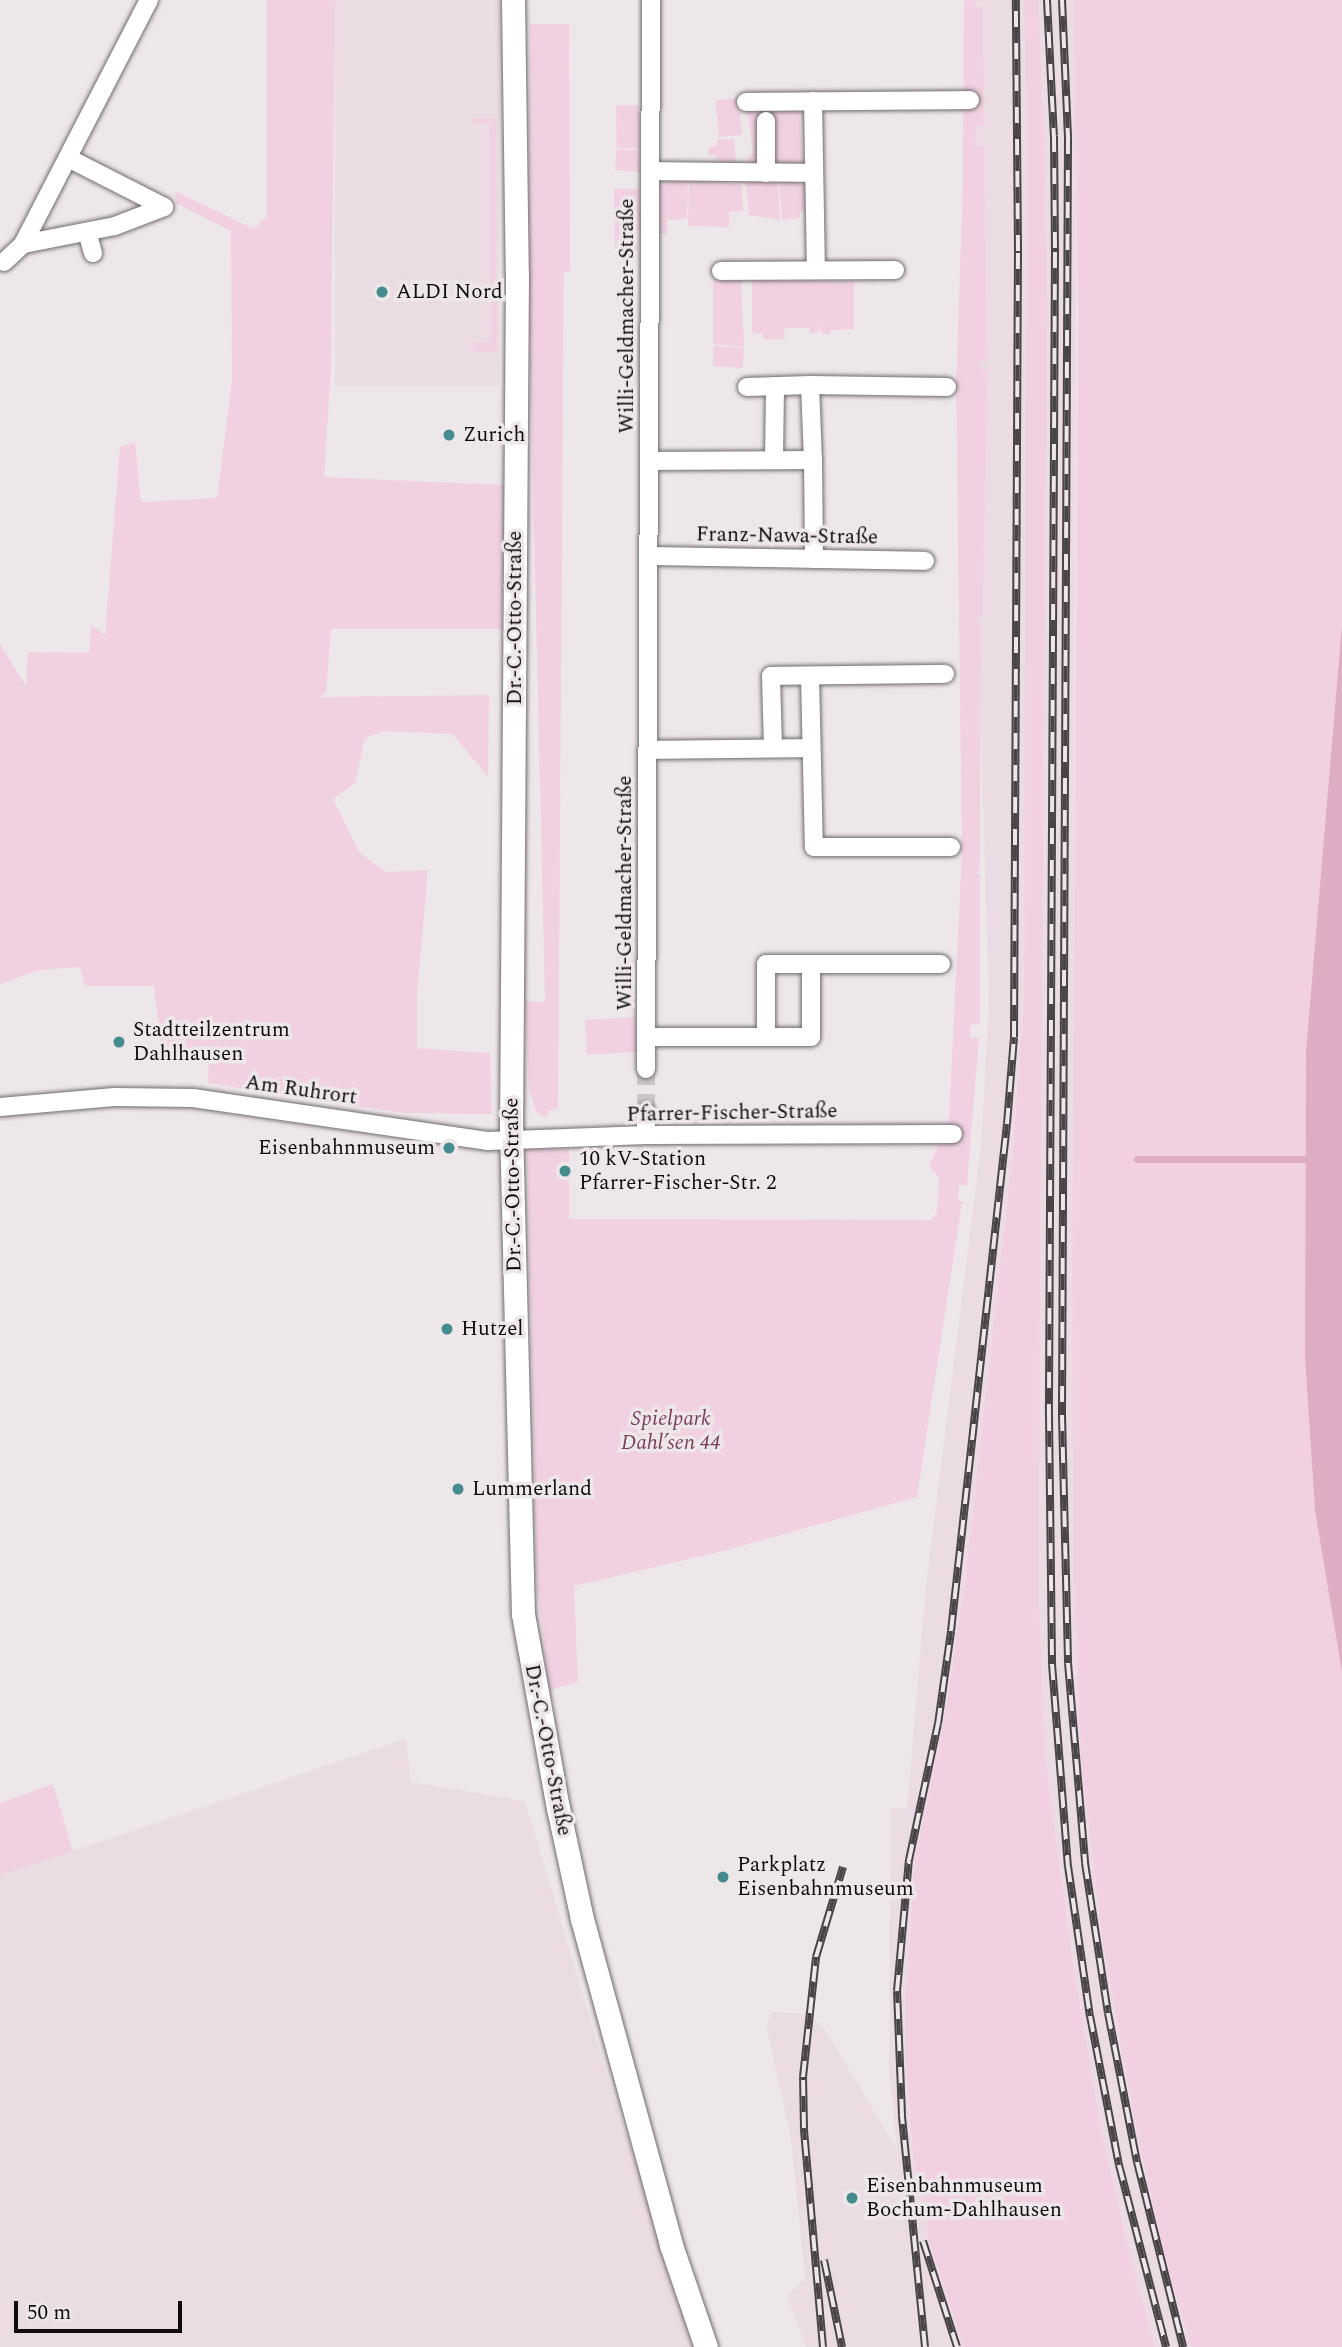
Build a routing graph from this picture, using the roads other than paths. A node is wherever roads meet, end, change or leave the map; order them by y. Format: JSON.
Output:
{"nodes":[{"id":1,"x":149,"y":0,"type":"edge"},
{"id":2,"x":513,"y":0,"type":"edge"},
{"id":3,"x":651,"y":0,"type":"edge"},
{"id":4,"x":970,"y":100,"type":"dead end"},
{"id":5,"x":813,"y":101,"type":"junction"},
{"id":6,"x":746,"y":102,"type":"dead end"},
{"id":7,"x":766,"y":121,"type":"dead end"},
{"id":8,"x":68,"y":158,"type":"junction"},
{"id":9,"x":650,"y":171,"type":"junction"},
{"id":10,"x":766,"y":173,"type":"junction"},
{"id":11,"x":813,"y":173,"type":"junction"},
{"id":12,"x":87,"y":232,"type":"junction"},
{"id":13,"x":23,"y":244,"type":"junction"},
{"id":14,"x":93,"y":253,"type":"dead end"},
{"id":15,"x":4,"y":262,"type":"dead end"},
{"id":16,"x":816,"y":269,"type":"junction"},
{"id":17,"x":895,"y":270,"type":"dead end"},
{"id":18,"x":722,"y":271,"type":"dead end"},
{"id":19,"x":810,"y":385,"type":"junction"},
{"id":20,"x":775,"y":386,"type":"junction"},
{"id":21,"x":747,"y":387,"type":"dead end"},
{"id":22,"x":947,"y":387,"type":"dead end"},
{"id":23,"x":774,"y":460,"type":"junction"},
{"id":24,"x":813,"y":460,"type":"junction"},
{"id":25,"x":649,"y":461,"type":"junction"},
{"id":26,"x":648,"y":556,"type":"junction"},
{"id":27,"x":814,"y":559,"type":"junction"},
{"id":28,"x":925,"y":561,"type":"dead end"},
{"id":29,"x":945,"y":674,"type":"dead end"},
{"id":30,"x":810,"y":676,"type":"junction"},
{"id":31,"x":773,"y":748,"type":"junction"},
{"id":32,"x":811,"y":748,"type":"junction"},
{"id":33,"x":649,"y":750,"type":"junction"},
{"id":34,"x":951,"y":848,"type":"dead end"},
{"id":35,"x":811,"y":964,"type":"junction"},
{"id":36,"x":941,"y":964,"type":"dead end"},
{"id":37,"x":646,"y":1037,"type":"junction"},
{"id":38,"x":766,"y":1037,"type":"junction"},
{"id":39,"x":646,"y":1069,"type":"tunnel mouth"},
{"id":40,"x":0,"y":1107,"type":"edge"},
{"id":41,"x":646,"y":1112,"type":"tunnel mouth"},
{"id":42,"x":953,"y":1134,"type":"dead end"},
{"id":43,"x":646,"y":1135,"type":"junction"},
{"id":44,"x":512,"y":1140,"type":"junction"},
{"id":45,"x":706,"y":2347,"type":"edge"}],
"edges":[{"from":1,"to":8,"type":"street"},
{"from":2,"to":44,"type":"street","name":"Dr.-C.-Otto-Straße"},
{"from":3,"to":9,"type":"street","name":"Willi-Geldmacher-Straße"},
{"from":4,"to":5,"type":"street"},
{"from":5,"to":6,"type":"street"},
{"from":5,"to":11,"type":"street"},
{"from":7,"to":10,"type":"street"},
{"from":8,"to":12,"type":"street"},
{"from":8,"to":13,"type":"street"},
{"from":9,"to":10,"type":"street","name":"Willi-Geldmacher-Straße"},
{"from":9,"to":25,"type":"street","name":"Willi-Geldmacher-Straße"},
{"from":10,"to":11,"type":"street","name":"Willi-Geldmacher-Straße"},
{"from":11,"to":16,"type":"street"},
{"from":12,"to":13,"type":"street"},
{"from":12,"to":14,"type":"street"},
{"from":13,"to":15,"type":"street"},
{"from":16,"to":17,"type":"street"},
{"from":16,"to":18,"type":"street"},
{"from":19,"to":20,"type":"street"},
{"from":19,"to":22,"type":"street"},
{"from":19,"to":24,"type":"street"},
{"from":20,"to":21,"type":"street"},
{"from":20,"to":23,"type":"street"},
{"from":23,"to":24,"type":"street","name":"Willi-Geldmacher-Straße"},
{"from":23,"to":25,"type":"street","name":"Willi-Geldmacher-Straße"},
{"from":24,"to":27,"type":"street"},
{"from":25,"to":26,"type":"street","name":"Willi-Geldmacher-Straße"},
{"from":26,"to":27,"type":"street","name":"Franz-Nawa-Straße"},
{"from":26,"to":33,"type":"street","name":"Willi-Geldmacher-Straße"},
{"from":27,"to":28,"type":"street","name":"Franz-Nawa-Straße"},
{"from":29,"to":30,"type":"street"},
{"from":30,"to":31,"type":"street"},
{"from":30,"to":32,"type":"street"},
{"from":31,"to":32,"type":"street","name":"Willi-Geldmacher-Straße"},
{"from":31,"to":33,"type":"street","name":"Willi-Geldmacher-Straße"},
{"from":32,"to":34,"type":"street"},
{"from":33,"to":37,"type":"street","name":"Willi-Geldmacher-Straße"},
{"from":35,"to":36,"type":"street"},
{"from":35,"to":38,"type":"street","name":"Willi-Geldmacher-Straße"},
{"from":35,"to":38,"type":"street"},
{"from":37,"to":38,"type":"street","name":"Willi-Geldmacher-Straße"},
{"from":37,"to":39,"type":"street","name":"Willi-Geldmacher-Straße"},
{"from":40,"to":44,"type":"street","name":"Am Ruhrort"},
{"from":41,"to":43,"type":"street"},
{"from":42,"to":43,"type":"street","name":"Pfarrer-Fischer-Straße"},
{"from":43,"to":44,"type":"street","name":"Pfarrer-Fischer-Straße"},
{"from":44,"to":45,"type":"street","name":"Dr.-C.-Otto-Straße"}]}
